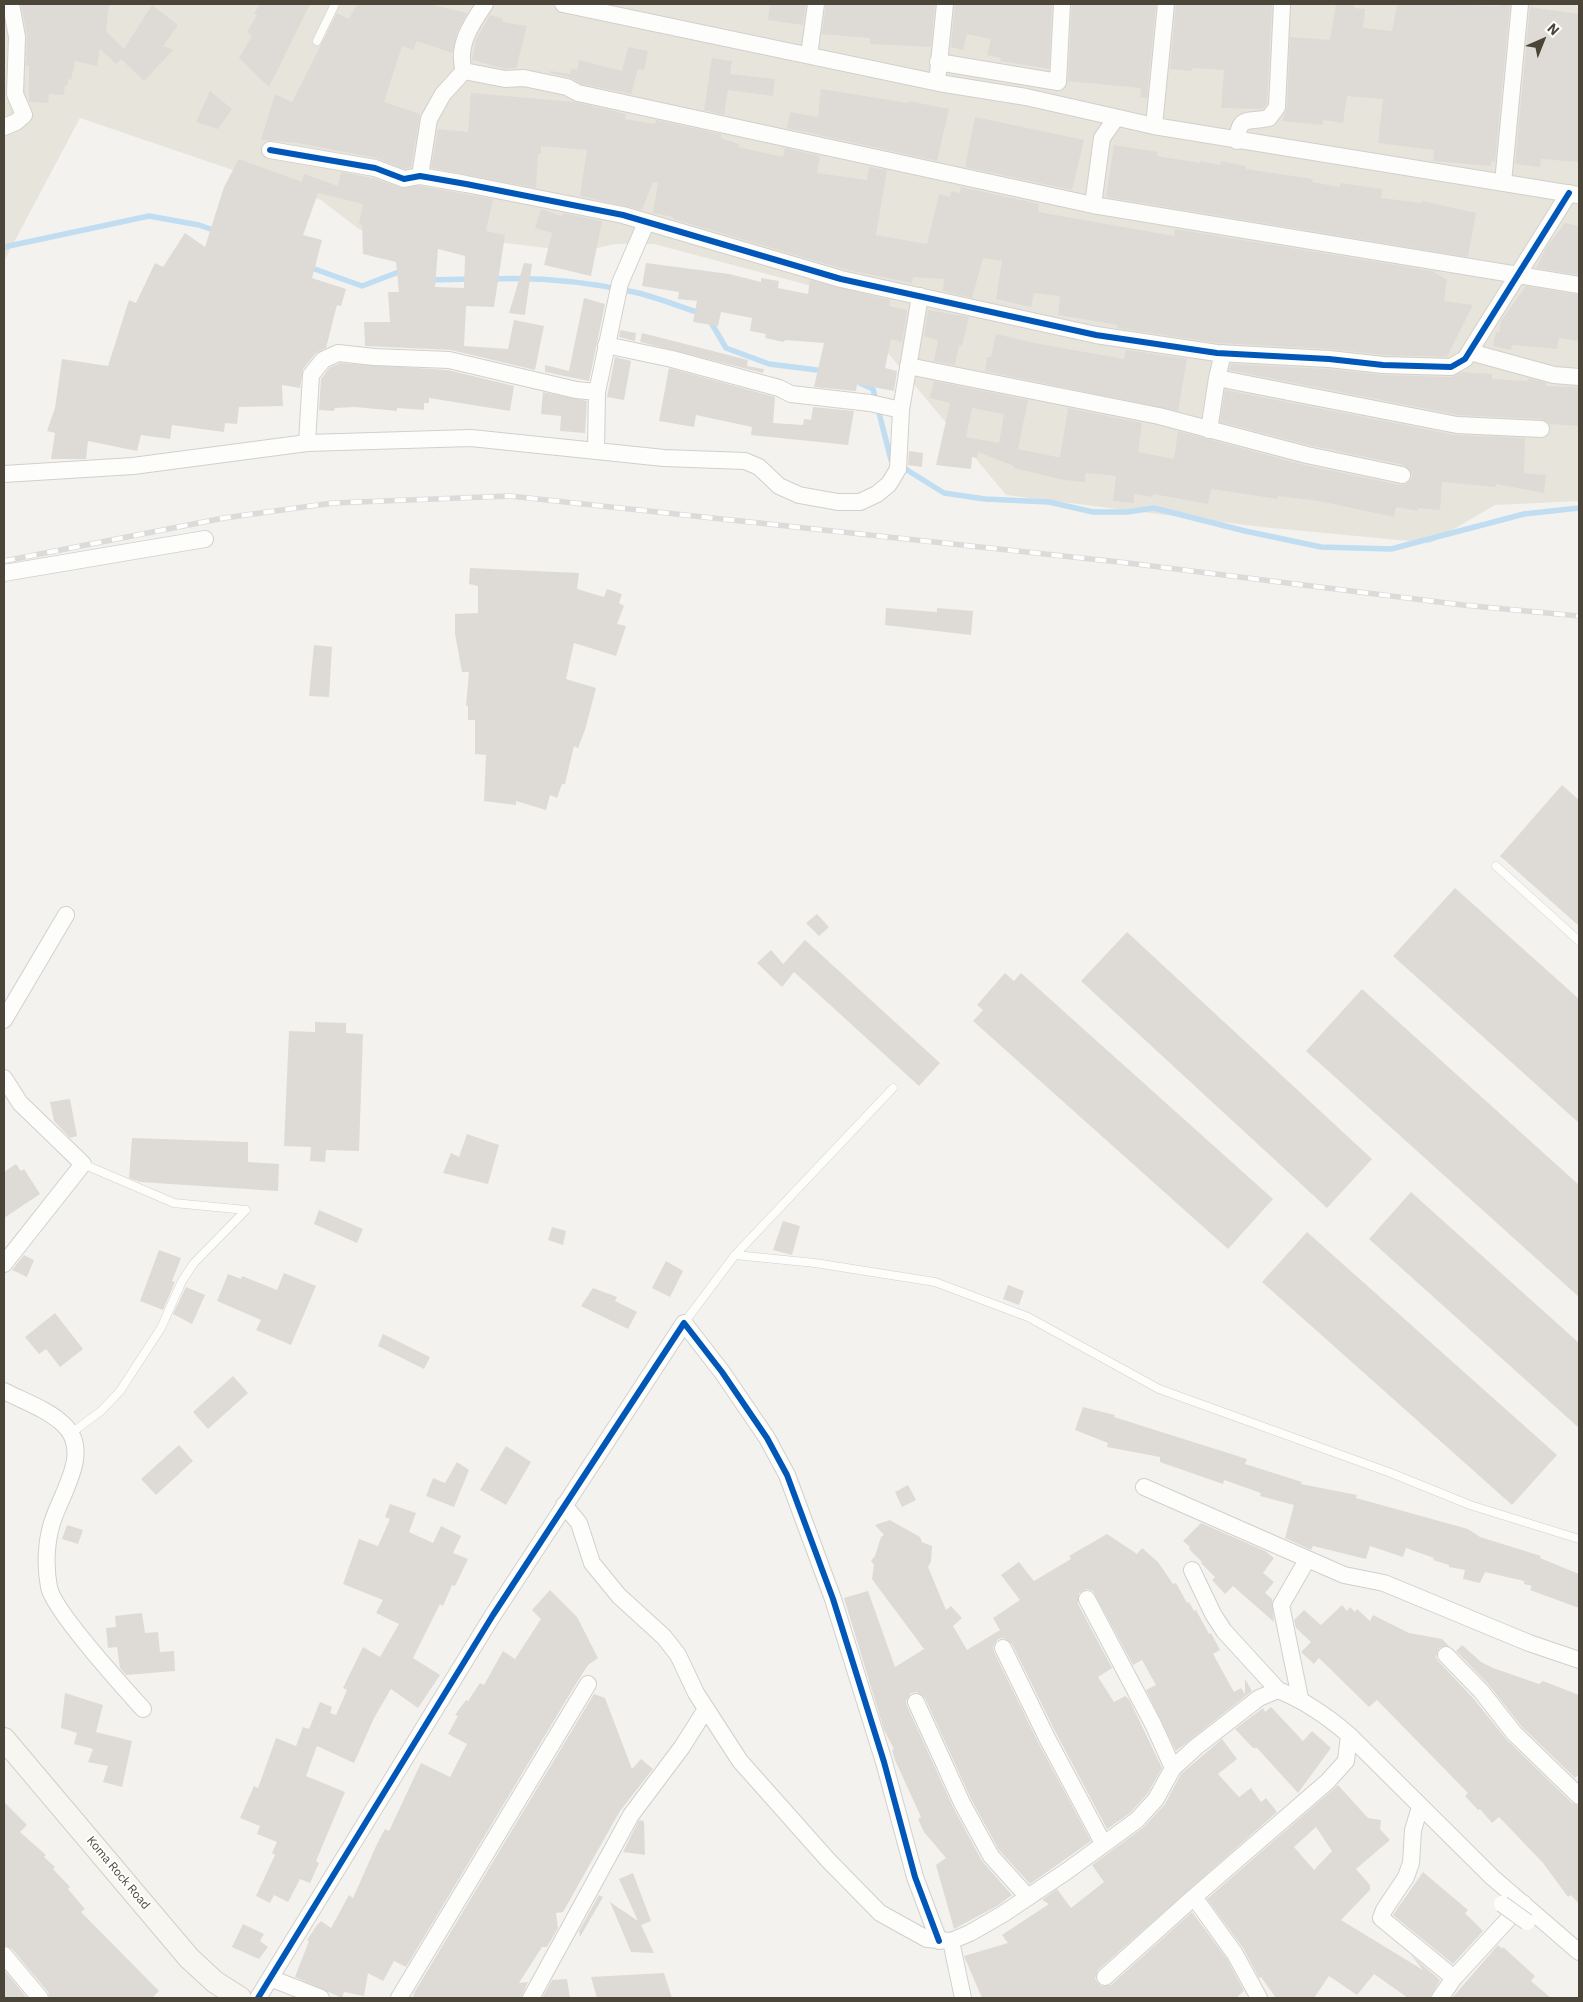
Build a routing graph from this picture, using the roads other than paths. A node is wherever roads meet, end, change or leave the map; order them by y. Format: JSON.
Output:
{"nodes":[{"id":1,"x":11,"y":4,"type":"edge"},
{"id":2,"x":335,"y":4,"type":"edge"},
{"id":3,"x":485,"y":4,"type":"edge"},
{"id":4,"x":564,"y":4,"type":"edge"},
{"id":5,"x":624,"y":4,"type":"edge"},
{"id":6,"x":816,"y":4,"type":"edge"},
{"id":7,"x":945,"y":4,"type":"edge"},
{"id":8,"x":1062,"y":4,"type":"edge"},
{"id":9,"x":1166,"y":4,"type":"edge"},
{"id":10,"x":1282,"y":4,"type":"edge"},
{"id":11,"x":1520,"y":4,"type":"edge"},
{"id":12,"x":605,"y":12,"type":"junction"},
{"id":13,"x":317,"y":41,"type":"dead end"},
{"id":14,"x":810,"y":55,"type":"junction"},
{"id":15,"x":938,"y":62,"type":"junction"},
{"id":16,"x":464,"y":72,"type":"junction"},
{"id":17,"x":938,"y":83,"type":"junction"},
{"id":18,"x":9,"y":94,"type":"edge"},
{"id":19,"x":1116,"y":118,"type":"junction"},
{"id":20,"x":1154,"y":126,"type":"junction"},
{"id":21,"x":4,"y":127,"type":"edge"},
{"id":22,"x":1237,"y":141,"type":"junction"},
{"id":23,"x":270,"y":150,"type":"dead end"},
{"id":24,"x":420,"y":176,"type":"junction"},
{"id":25,"x":1503,"y":183,"type":"junction"},
{"id":26,"x":1574,"y":194,"type":"edge"},
{"id":27,"x":1093,"y":205,"type":"junction"},
{"id":28,"x":646,"y":223,"type":"junction"},
{"id":29,"x":1517,"y":275,"type":"junction"},
{"id":30,"x":1579,"y":284,"type":"edge"},
{"id":31,"x":920,"y":296,"type":"junction"},
{"id":32,"x":606,"y":345,"type":"junction"},
{"id":33,"x":1470,"y":352,"type":"junction"},
{"id":34,"x":1222,"y":354,"type":"junction"},
{"id":35,"x":908,"y":366,"type":"junction"},
{"id":36,"x":1579,"y":376,"type":"edge"},
{"id":37,"x":1217,"y":378,"type":"junction"},
{"id":38,"x":597,"y":392,"type":"junction"},
{"id":39,"x":901,"y":410,"type":"junction"},
{"id":40,"x":1541,"y":429,"type":"dead end"},
{"id":41,"x":1209,"y":430,"type":"junction"},
{"id":42,"x":306,"y":443,"type":"junction"},
{"id":43,"x":596,"y":449,"type":"junction"},
{"id":44,"x":4,"y":474,"type":"edge"},
{"id":45,"x":1402,"y":475,"type":"dead end"},
{"id":46,"x":206,"y":538,"type":"dead end"},
{"id":47,"x":4,"y":573,"type":"edge"},
{"id":48,"x":1496,"y":866,"type":"dead end"},
{"id":49,"x":66,"y":915,"type":"dead end"},
{"id":50,"x":1579,"y":941,"type":"edge"},
{"id":51,"x":4,"y":1020,"type":"edge"},
{"id":52,"x":4,"y":1078,"type":"edge"},
{"id":53,"x":893,"y":1088,"type":"dead end"},
{"id":54,"x":83,"y":1164,"type":"junction"},
{"id":55,"x":735,"y":1255,"type":"junction"},
{"id":56,"x":4,"y":1264,"type":"edge"},
{"id":57,"x":684,"y":1323,"type":"junction"},
{"id":58,"x":4,"y":1391,"type":"edge"},
{"id":59,"x":70,"y":1434,"type":"junction"},
{"id":60,"x":1144,"y":1487,"type":"dead end"},
{"id":61,"x":564,"y":1504,"type":"junction"},
{"id":62,"x":1579,"y":1539,"type":"edge"},
{"id":63,"x":1307,"y":1560,"type":"junction"},
{"id":64,"x":1192,"y":1570,"type":"dead end"},
{"id":65,"x":1087,"y":1599,"type":"dead end"},
{"id":66,"x":1002,"y":1648,"type":"dead end"},
{"id":67,"x":1446,"y":1655,"type":"dead end"},
{"id":68,"x":1579,"y":1660,"type":"edge"},
{"id":69,"x":588,"y":1684,"type":"dead end"},
{"id":70,"x":1278,"y":1690,"type":"junction"},
{"id":71,"x":1300,"y":1698,"type":"junction"},
{"id":72,"x":916,"y":1702,"type":"dead end"},
{"id":73,"x":143,"y":1709,"type":"dead end"},
{"id":74,"x":706,"y":1709,"type":"junction"},
{"id":75,"x":1349,"y":1735,"type":"junction"},
{"id":76,"x":4,"y":1740,"type":"edge"},
{"id":77,"x":1173,"y":1768,"type":"junction"},
{"id":78,"x":1579,"y":1796,"type":"edge"},
{"id":79,"x":1420,"y":1807,"type":"junction"},
{"id":80,"x":1103,"y":1843,"type":"junction"},
{"id":81,"x":1028,"y":1897,"type":"junction"},
{"id":82,"x":1194,"y":1897,"type":"junction"},
{"id":83,"x":1523,"y":1903,"type":"junction"},
{"id":84,"x":1502,"y":1904,"type":"dead end"},
{"id":85,"x":945,"y":1941,"type":"junction"},
{"id":86,"x":1579,"y":1952,"type":"edge"},
{"id":87,"x":4,"y":1955,"type":"edge"},
{"id":88,"x":1579,"y":1957,"type":"edge"},
{"id":89,"x":1105,"y":1977,"type":"dead end"},
{"id":90,"x":270,"y":1978,"type":"junction"},
{"id":91,"x":1454,"y":1978,"type":"junction"},
{"id":92,"x":230,"y":1996,"type":"edge"},
{"id":93,"x":40,"y":1998,"type":"edge"},
{"id":94,"x":258,"y":1998,"type":"edge"},
{"id":95,"x":321,"y":1998,"type":"edge"},
{"id":96,"x":399,"y":1998,"type":"edge"},
{"id":97,"x":531,"y":1998,"type":"edge"},
{"id":98,"x":963,"y":1998,"type":"edge"},
{"id":99,"x":1259,"y":1998,"type":"edge"},
{"id":100,"x":1440,"y":1998,"type":"edge"}],
"edges":[{"from":1,"to":18,"type":"street"},
{"from":2,"to":13,"type":"lane"},
{"from":3,"to":16,"type":"street"},
{"from":4,"to":12,"type":"street"},
{"from":5,"to":12,"type":"street"},
{"from":6,"to":14,"type":"street"},
{"from":7,"to":15,"type":"street"},
{"from":8,"to":15,"type":"street"},
{"from":9,"to":20,"type":"street"},
{"from":10,"to":22,"type":"street"},
{"from":11,"to":25,"type":"street"},
{"from":12,"to":14,"type":"street"},
{"from":14,"to":17,"type":"street"},
{"from":15,"to":17,"type":"street"},
{"from":16,"to":24,"type":"street"},
{"from":16,"to":27,"type":"street"},
{"from":17,"to":19,"type":"street"},
{"from":18,"to":21,"type":"street"},
{"from":19,"to":20,"type":"street"},
{"from":19,"to":27,"type":"street"},
{"from":20,"to":22,"type":"street"},
{"from":22,"to":25,"type":"street"},
{"from":23,"to":24,"type":"street"},
{"from":24,"to":28,"type":"street"},
{"from":25,"to":26,"type":"street"},
{"from":26,"to":29,"type":"street"},
{"from":27,"to":29,"type":"street"},
{"from":28,"to":31,"type":"street"},
{"from":28,"to":32,"type":"street"},
{"from":29,"to":30,"type":"street"},
{"from":29,"to":33,"type":"street"},
{"from":31,"to":34,"type":"street"},
{"from":31,"to":35,"type":"street"},
{"from":32,"to":38,"type":"street"},
{"from":32,"to":39,"type":"street"},
{"from":33,"to":34,"type":"street"},
{"from":33,"to":36,"type":"street"},
{"from":34,"to":37,"type":"street"},
{"from":35,"to":39,"type":"street"},
{"from":35,"to":41,"type":"street"},
{"from":37,"to":40,"type":"street"},
{"from":37,"to":41,"type":"street"},
{"from":38,"to":42,"type":"street"},
{"from":38,"to":43,"type":"street"},
{"from":39,"to":43,"type":"street"},
{"from":41,"to":45,"type":"street"},
{"from":42,"to":43,"type":"street"},
{"from":42,"to":44,"type":"street"},
{"from":46,"to":47,"type":"street"},
{"from":48,"to":50,"type":"lane"},
{"from":49,"to":51,"type":"street"},
{"from":52,"to":54,"type":"street"},
{"from":53,"to":55,"type":"lane"},
{"from":54,"to":56,"type":"street"},
{"from":54,"to":59,"type":"lane"},
{"from":55,"to":57,"type":"lane"},
{"from":55,"to":62,"type":"lane"},
{"from":57,"to":61,"type":"street"},
{"from":57,"to":85,"type":"street"},
{"from":58,"to":59,"type":"street"},
{"from":59,"to":73,"type":"street"},
{"from":60,"to":63,"type":"street"},
{"from":61,"to":74,"type":"street"},
{"from":61,"to":90,"type":"street"},
{"from":63,"to":68,"type":"street"},
{"from":63,"to":71,"type":"street"},
{"from":64,"to":70,"type":"street"},
{"from":65,"to":77,"type":"street"},
{"from":66,"to":80,"type":"street"},
{"from":67,"to":78,"type":"street"},
{"from":69,"to":96,"type":"street"},
{"from":70,"to":71,"type":"street"},
{"from":70,"to":77,"type":"street"},
{"from":71,"to":75,"type":"street"},
{"from":72,"to":81,"type":"street"},
{"from":74,"to":85,"type":"street"},
{"from":74,"to":97,"type":"street"},
{"from":75,"to":79,"type":"street"},
{"from":75,"to":82,"type":"street"},
{"from":76,"to":92,"type":"main road","name":"Koma Rock Road"},
{"from":77,"to":80,"type":"street"},
{"from":79,"to":83,"type":"street"},
{"from":79,"to":91,"type":"street"},
{"from":80,"to":81,"type":"street"},
{"from":81,"to":85,"type":"street"},
{"from":82,"to":89,"type":"street"},
{"from":82,"to":99,"type":"street"},
{"from":83,"to":86,"type":"street"},
{"from":83,"to":91,"type":"street"},
{"from":84,"to":88,"type":"street","bridge":true},
{"from":85,"to":98,"type":"street"},
{"from":87,"to":93,"type":"street"},
{"from":90,"to":94,"type":"street"},
{"from":90,"to":95,"type":"street"},
{"from":91,"to":100,"type":"street"}]}
